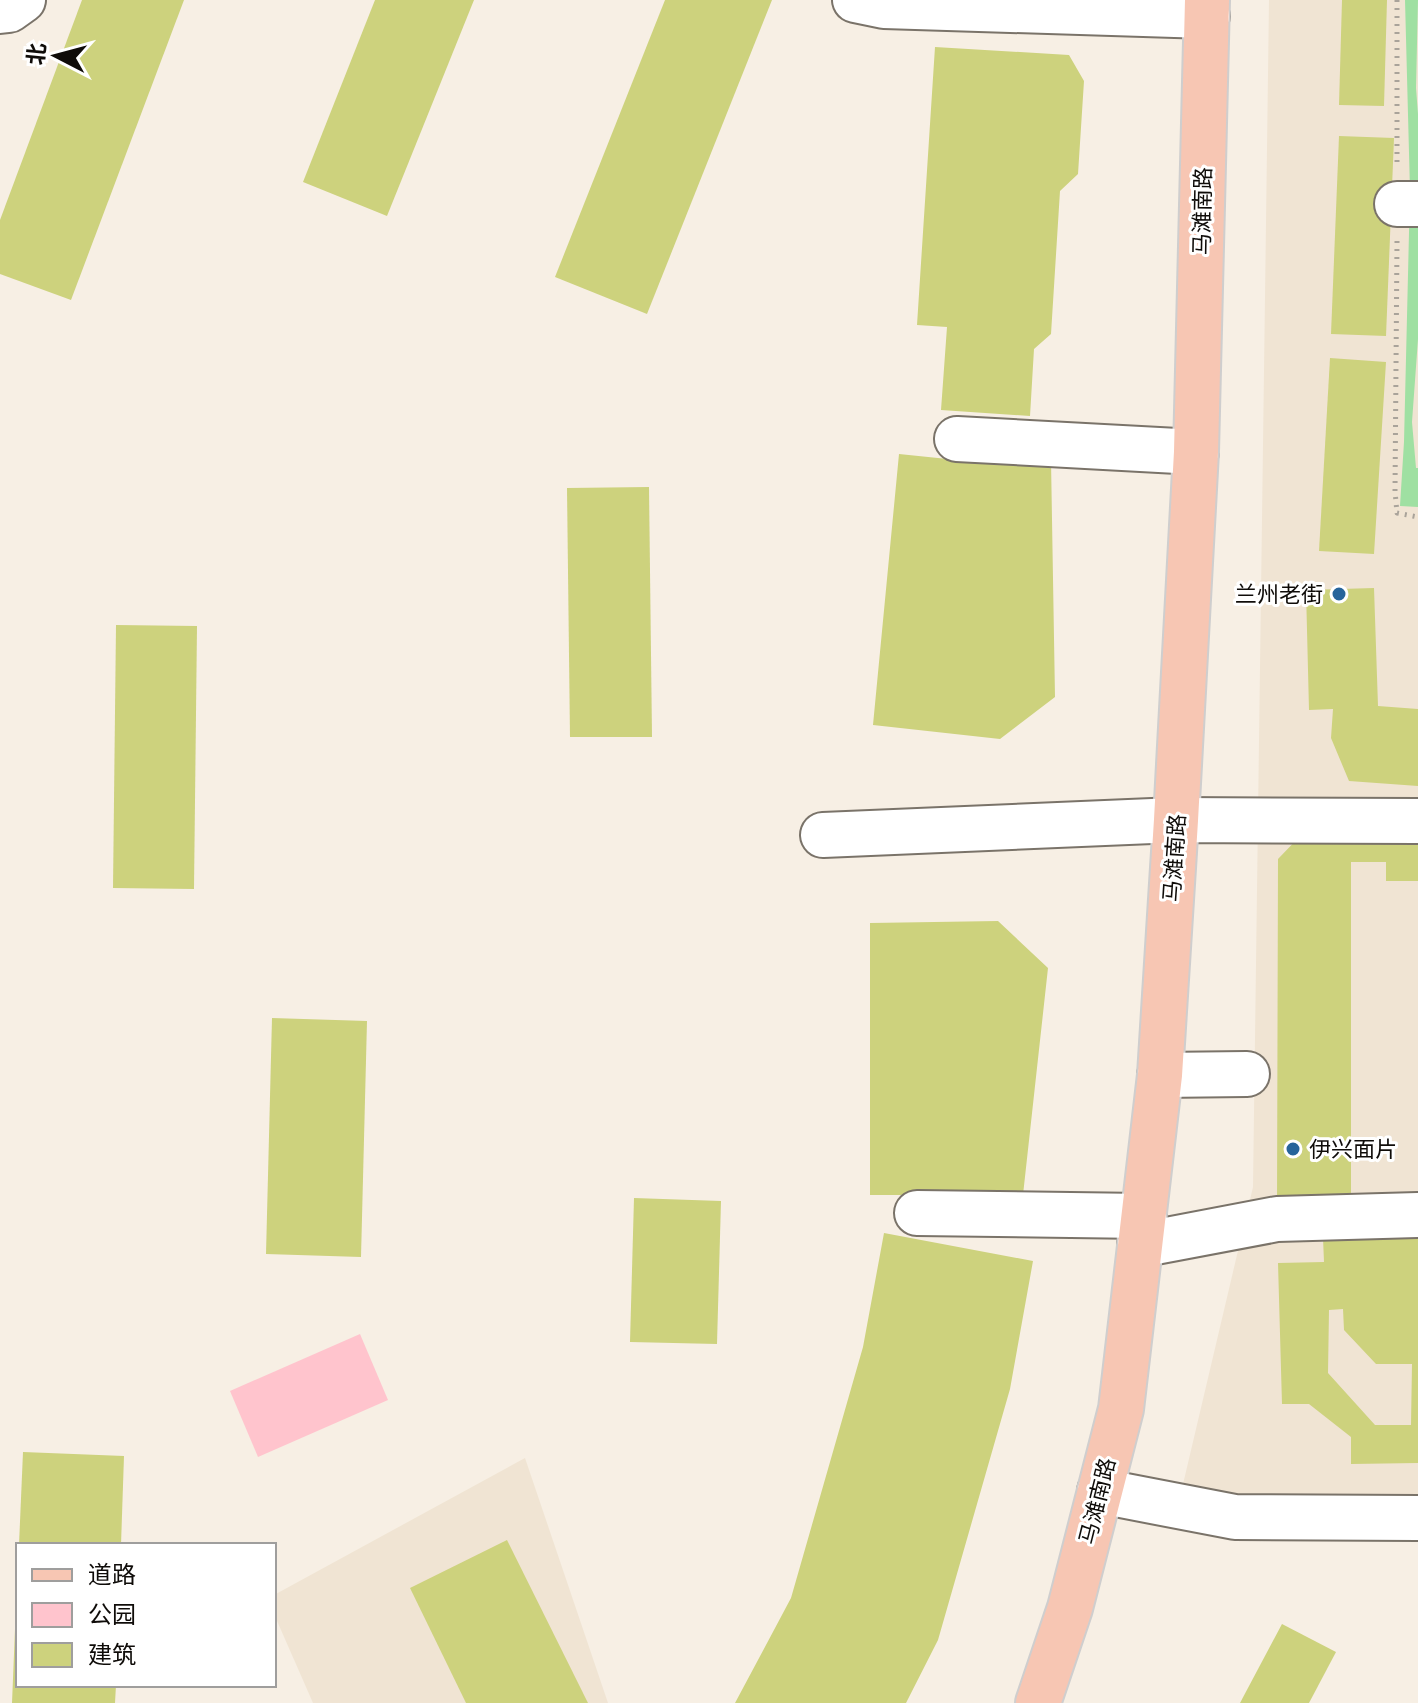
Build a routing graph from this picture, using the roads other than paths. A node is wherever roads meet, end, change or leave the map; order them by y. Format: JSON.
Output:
{"nodes":[{"id":1,"x":23,"y":0,"type":"edge"},
{"id":2,"x":855,"y":0,"type":"edge"},
{"id":3,"x":1207,"y":8,"type":"edge"},
{"id":4,"x":0,"y":11,"type":"edge"},
{"id":5,"x":957,"y":439,"type":"dead end"},
{"id":6,"x":1196,"y":452,"type":"junction"},
{"id":7,"x":1176,"y":820,"type":"junction"},
{"id":8,"x":1418,"y":821,"type":"edge"},
{"id":9,"x":823,"y":835,"type":"dead end"},
{"id":10,"x":1247,"y":1074,"type":"dead end"},
{"id":11,"x":1160,"y":1075,"type":"junction"},
{"id":12,"x":917,"y":1213,"type":"dead end"},
{"id":13,"x":1418,"y":1215,"type":"edge"},
{"id":14,"x":1142,"y":1230,"type":"junction"},
{"id":15,"x":1100,"y":1491,"type":"junction"},
{"id":16,"x":1418,"y":1518,"type":"edge"},
{"id":17,"x":1038,"y":1703,"type":"edge"}],
"edges":[{"from":1,"to":4,"type":"street"},
{"from":2,"to":3,"type":"street"},
{"from":3,"to":6,"type":"main road","name":"马滩南路"},
{"from":5,"to":6,"type":"street"},
{"from":6,"to":7,"type":"main road","name":"马滩南路"},
{"from":7,"to":8,"type":"street"},
{"from":7,"to":9,"type":"street"},
{"from":7,"to":11,"type":"main road","name":"马滩南路"},
{"from":10,"to":11,"type":"street"},
{"from":11,"to":14,"type":"main road","name":"马滩南路"},
{"from":12,"to":14,"type":"street"},
{"from":13,"to":14,"type":"street"},
{"from":14,"to":15,"type":"main road","name":"马滩南路"},
{"from":15,"to":16,"type":"street"},
{"from":15,"to":17,"type":"main road","name":"马滩南路"}]}
